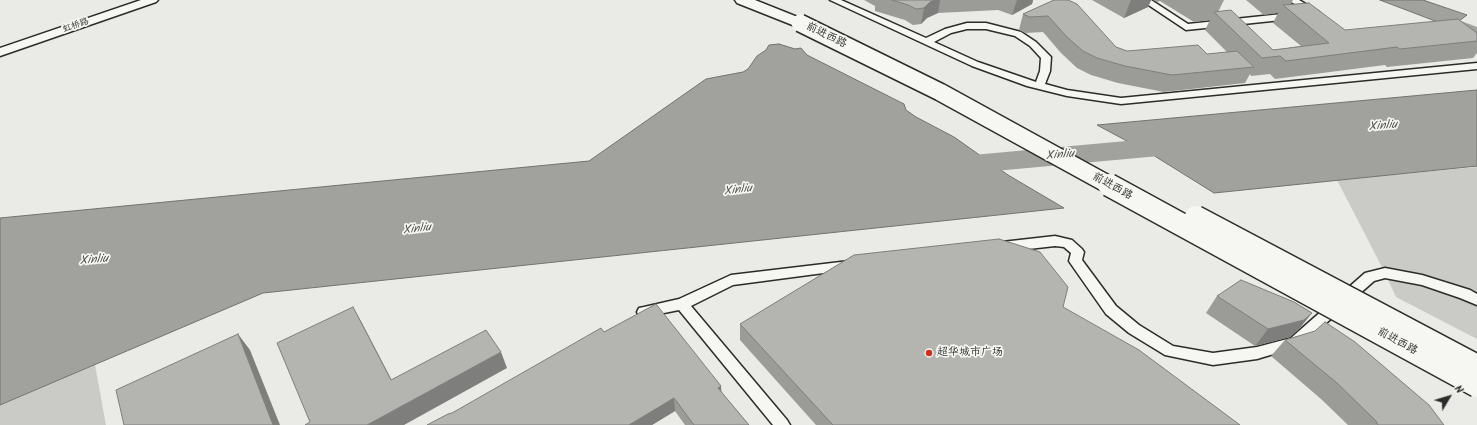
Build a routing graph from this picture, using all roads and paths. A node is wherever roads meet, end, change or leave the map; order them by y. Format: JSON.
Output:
{"nodes":[{"id":1,"x":152,"y":0,"type":"edge"},
{"id":2,"x":742,"y":0,"type":"edge"},
{"id":3,"x":770,"y":0,"type":"edge"},
{"id":4,"x":834,"y":0,"type":"edge"},
{"id":5,"x":1145,"y":0,"type":"edge"},
{"id":6,"x":1292,"y":0,"type":"edge"},
{"id":7,"x":805,"y":20,"type":"junction"},
{"id":8,"x":926,"y":42,"type":"junction"},
{"id":9,"x":0,"y":52,"type":"edge"},
{"id":10,"x":1477,"y":66,"type":"edge"},
{"id":11,"x":1039,"y":86,"type":"junction"},
{"id":12,"x":992,"y":248,"type":"edge"},
{"id":13,"x":865,"y":264,"type":"edge"},
{"id":14,"x":1477,"y":300,"type":"edge"},
{"id":15,"x":682,"y":304,"type":"junction"},
{"id":16,"x":633,"y":316,"type":"edge"},
{"id":17,"x":1477,"y":366,"type":"edge"},
{"id":18,"x":1477,"y":386,"type":"edge"},
{"id":19,"x":782,"y":425,"type":"edge"}],
"edges":[{"from":1,"to":9,"type":"street","name":"虹桥路"},
{"from":2,"to":7,"type":"main road","name":"前进西路"},
{"from":3,"to":7,"type":"main road","name":"前进西路"},
{"from":4,"to":8,"type":"street"},
{"from":5,"to":6,"type":"street"},
{"from":7,"to":17,"type":"main road","name":"前进西路","bridge":true},
{"from":7,"to":18,"type":"main road","name":"前进西路","bridge":true},
{"from":8,"to":11,"type":"street"},
{"from":8,"to":11,"type":"street"},
{"from":10,"to":11,"type":"street"},
{"from":12,"to":14,"type":"street"},
{"from":13,"to":15,"type":"street"},
{"from":15,"to":16,"type":"street"},
{"from":15,"to":19,"type":"street"}]}
